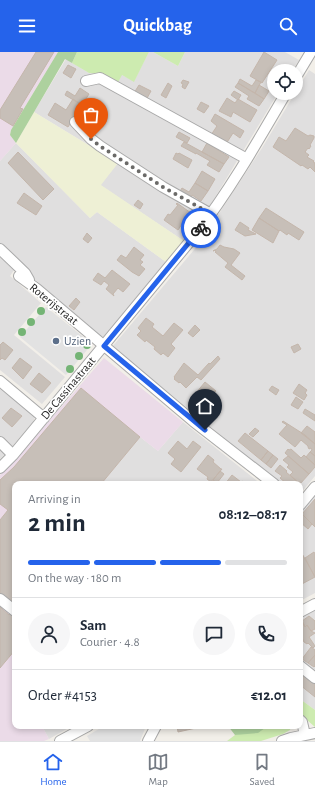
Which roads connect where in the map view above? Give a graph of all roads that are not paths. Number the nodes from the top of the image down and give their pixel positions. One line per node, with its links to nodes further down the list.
1 (311, 56): 2 (street)
2 (303, 67)
3 (86, 81): 6 (street)
4 (282, 100): 6 (street, De Cassinastraat)
5 (74, 122): 7 (street)
6 (247, 159): 7 (street, De Cassinastraat)
7 (211, 214): 11 (street, De Cassinastraat)
8 (0, 249): 10 (street)
9 (19, 276): 10 (street, Roterijstraat)
10 (30, 284): 11 (street, Roterijstraat)
11 (104, 346): 13 (street, De Cassinastraat); 17 (street, Roterijstraat)
12 (0, 381): 13 (street)
13 (44, 418): 15 (street, De Cassinastraat)
14 (0, 442): 15 (street)
15 (13, 455): 16 (street, De Cassinastraat)
16 (0, 468)
17 (270, 481)
18 (315, 487): 19 (street)
19 (303, 501)
20 (0, 599): 22 (street)
21 (315, 604): 23 (street)
22 (12, 609)
23 (303, 610)
24 (303, 668): 25 (street)
25 (315, 678)
26 (303, 724): 29 (street)
27 (82, 729): 30 (street)
28 (154, 729): 31 (street)
29 (310, 734): 32 (street)
30 (60, 741)
31 (148, 741)
32 (282, 741)

